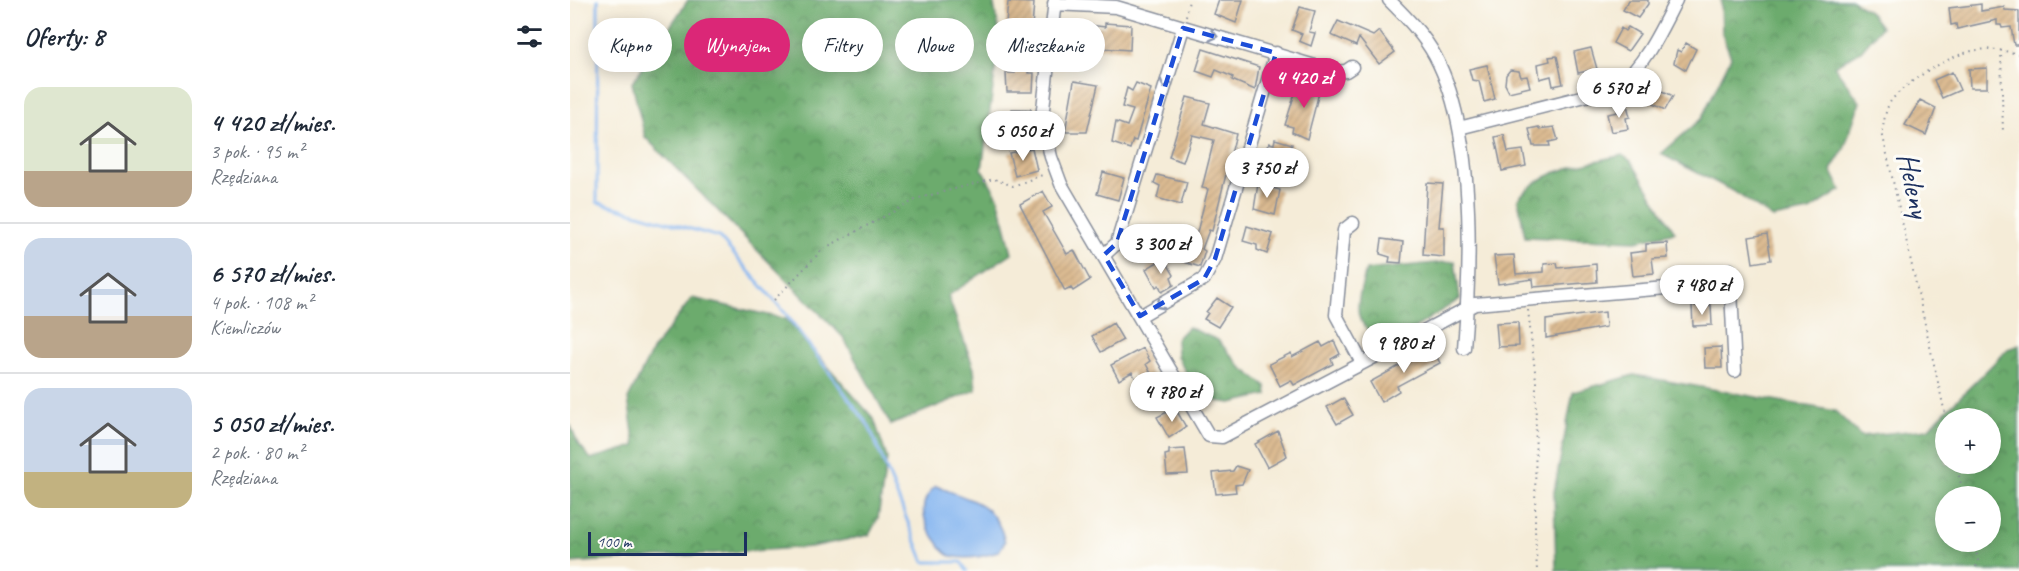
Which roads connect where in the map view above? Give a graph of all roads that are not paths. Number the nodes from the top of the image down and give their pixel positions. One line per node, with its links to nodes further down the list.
1 (1389, 0): 7 (street)
2 (1676, 0): 7 (street)
3 (1054, 2): 4 (street); 9 (street)
4 (1184, 28): 5 (street, one-way to 5); 9 (street, one-way to 9)
5 (1276, 53): 6 (street); 13 (street, one-way to 13)
6 (1352, 67)
7 (1459, 128): 12 (street)
8 (1353, 223): 15 (street)
9 (1104, 255): 13 (street)
10 (1730, 270): 11 (street)
11 (1731, 287): 12 (street); 16 (street)
12 (1468, 310): 14 (street); 15 (street)
13 (1140, 316): 15 (street)
14 (1464, 348)
15 (1362, 363)
16 (1735, 371)

